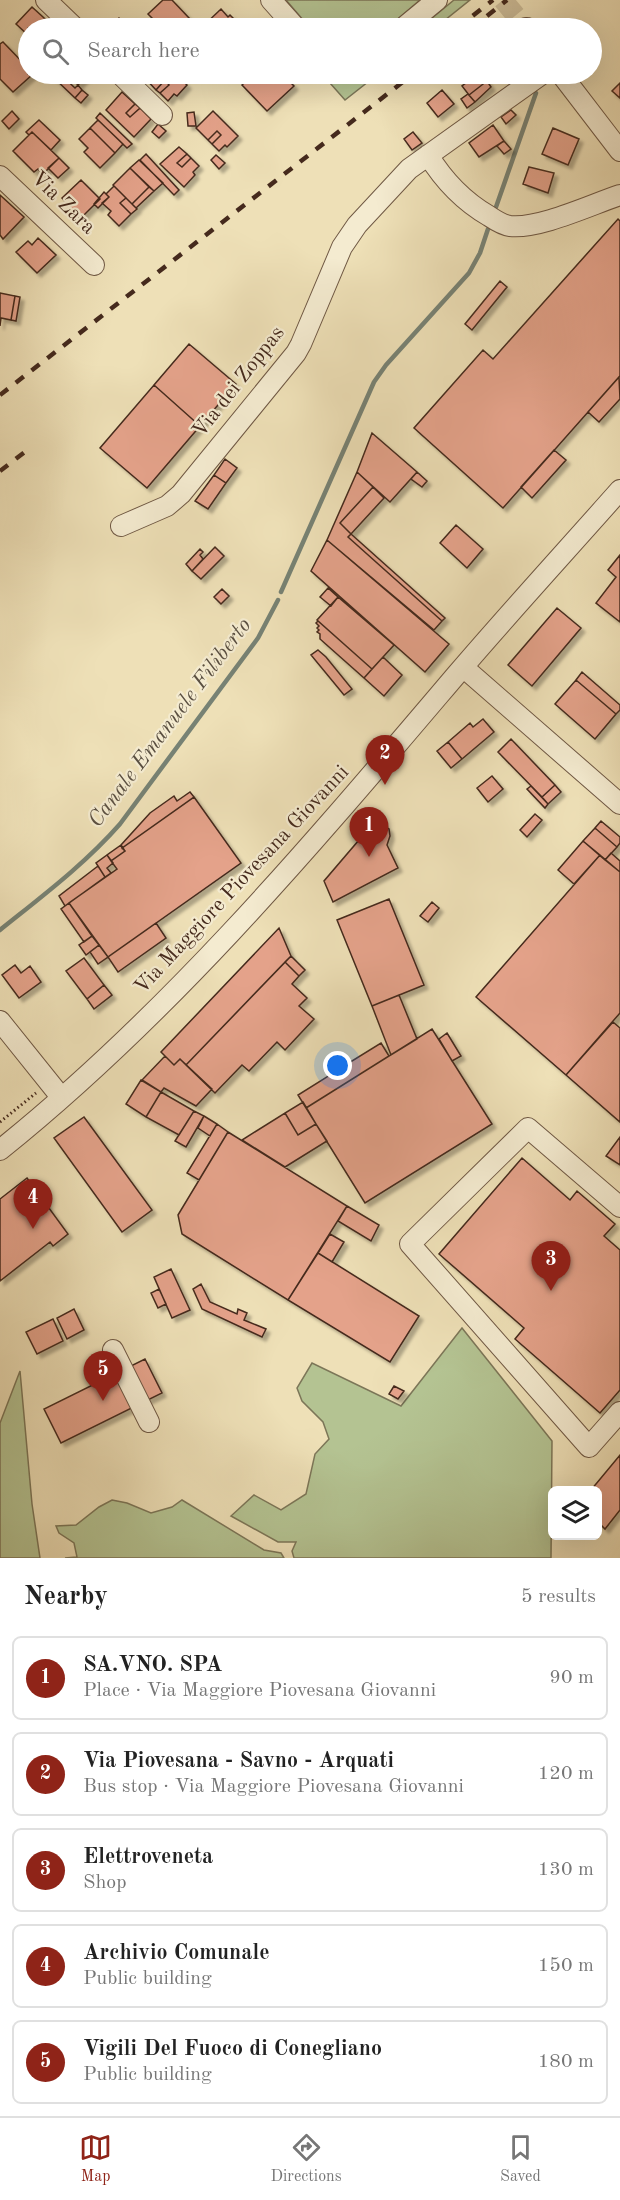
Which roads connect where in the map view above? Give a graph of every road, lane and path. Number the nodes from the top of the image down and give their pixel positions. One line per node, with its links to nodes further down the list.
1 (46, 0): 4 (street)
2 (271, 0): 5 (street)
3 (437, 0): 6 (street)
4 (65, 18)
5 (287, 18)
6 (415, 18)
7 (130, 84): 10 (street)
8 (528, 84): 12 (street, Via dei Zoppas)
9 (569, 84): 11 (street)
10 (162, 115)
11 (620, 151)
12 (428, 155): 14 (street); 17 (street, Via dei Zoppas)
13 (0, 176): 15 (street, Via Zara)
14 (620, 195)
15 (94, 265)
16 (620, 490): 18 (street, Via Maggiore Piovesana Giovanni)
17 (121, 526)
18 (463, 667): 19 (street); 22 (street, Via Maggiore Piovesana Giovanni)
19 (620, 804)
20 (0, 1021): 22 (street)
21 (36, 1085): 23 (path)
22 (61, 1097): 24 (street, Via Maggiore Piovesana Giovanni)
23 (0, 1122)
24 (0, 1150)
25 (620, 1207): 27 (street)
26 (113, 1350): 28 (street)
27 (620, 1412)
28 (149, 1422)

